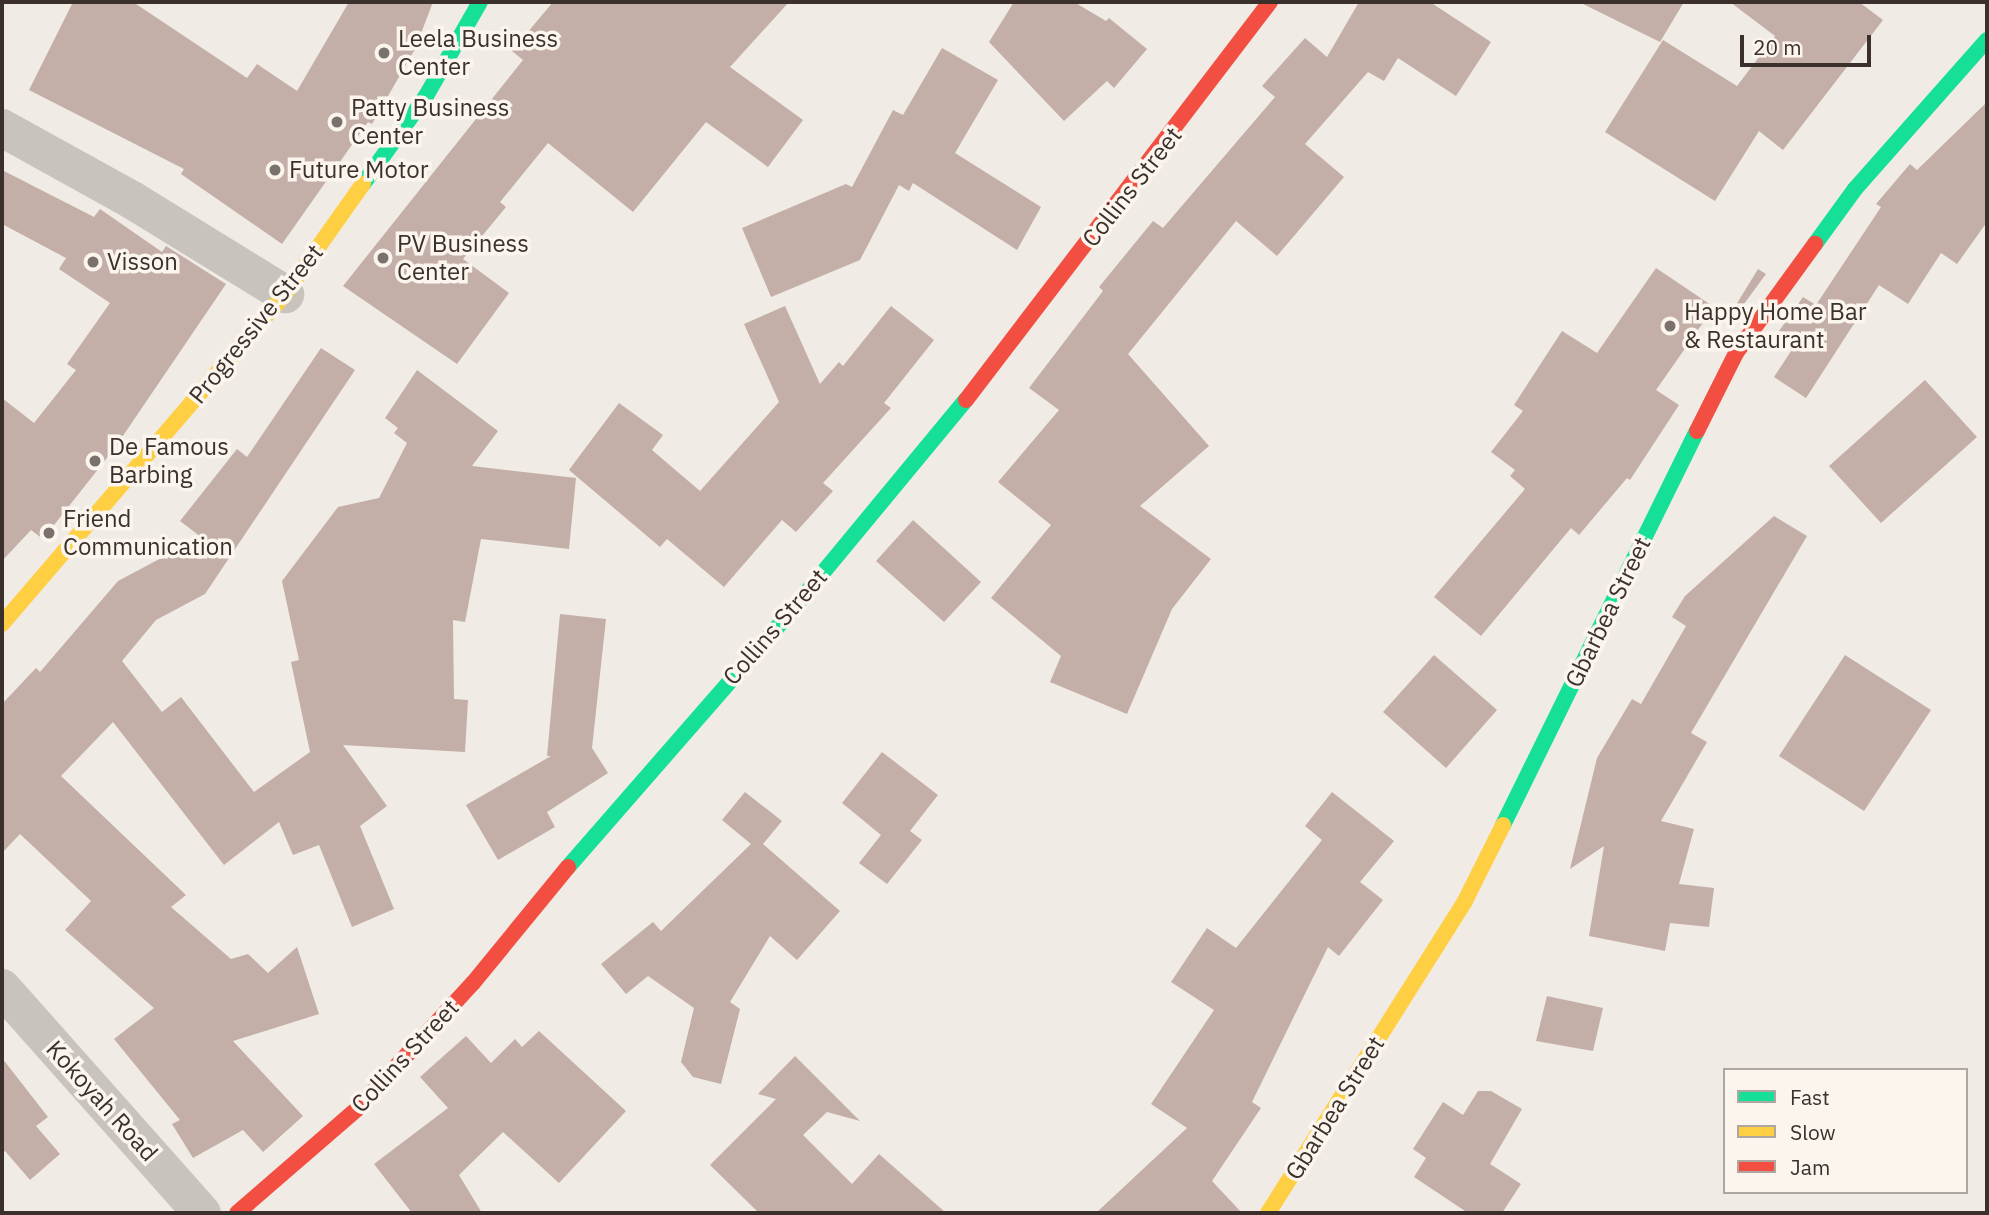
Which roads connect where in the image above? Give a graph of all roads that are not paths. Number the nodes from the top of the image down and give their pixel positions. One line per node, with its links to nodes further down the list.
1 (480, 2): 5 (street, Progressive Street)
2 (1270, 2): 9 (street, Collins Street)
3 (1987, 40): 10 (street, Gbarbea Street)
4 (2, 128): 5 (street)
5 (285, 294): 6 (street, Progressive Street)
6 (2, 624)
7 (2, 988): 8 (street, Kokoyah Road)
8 (202, 1213)
9 (237, 1213)
10 (1268, 1213)

